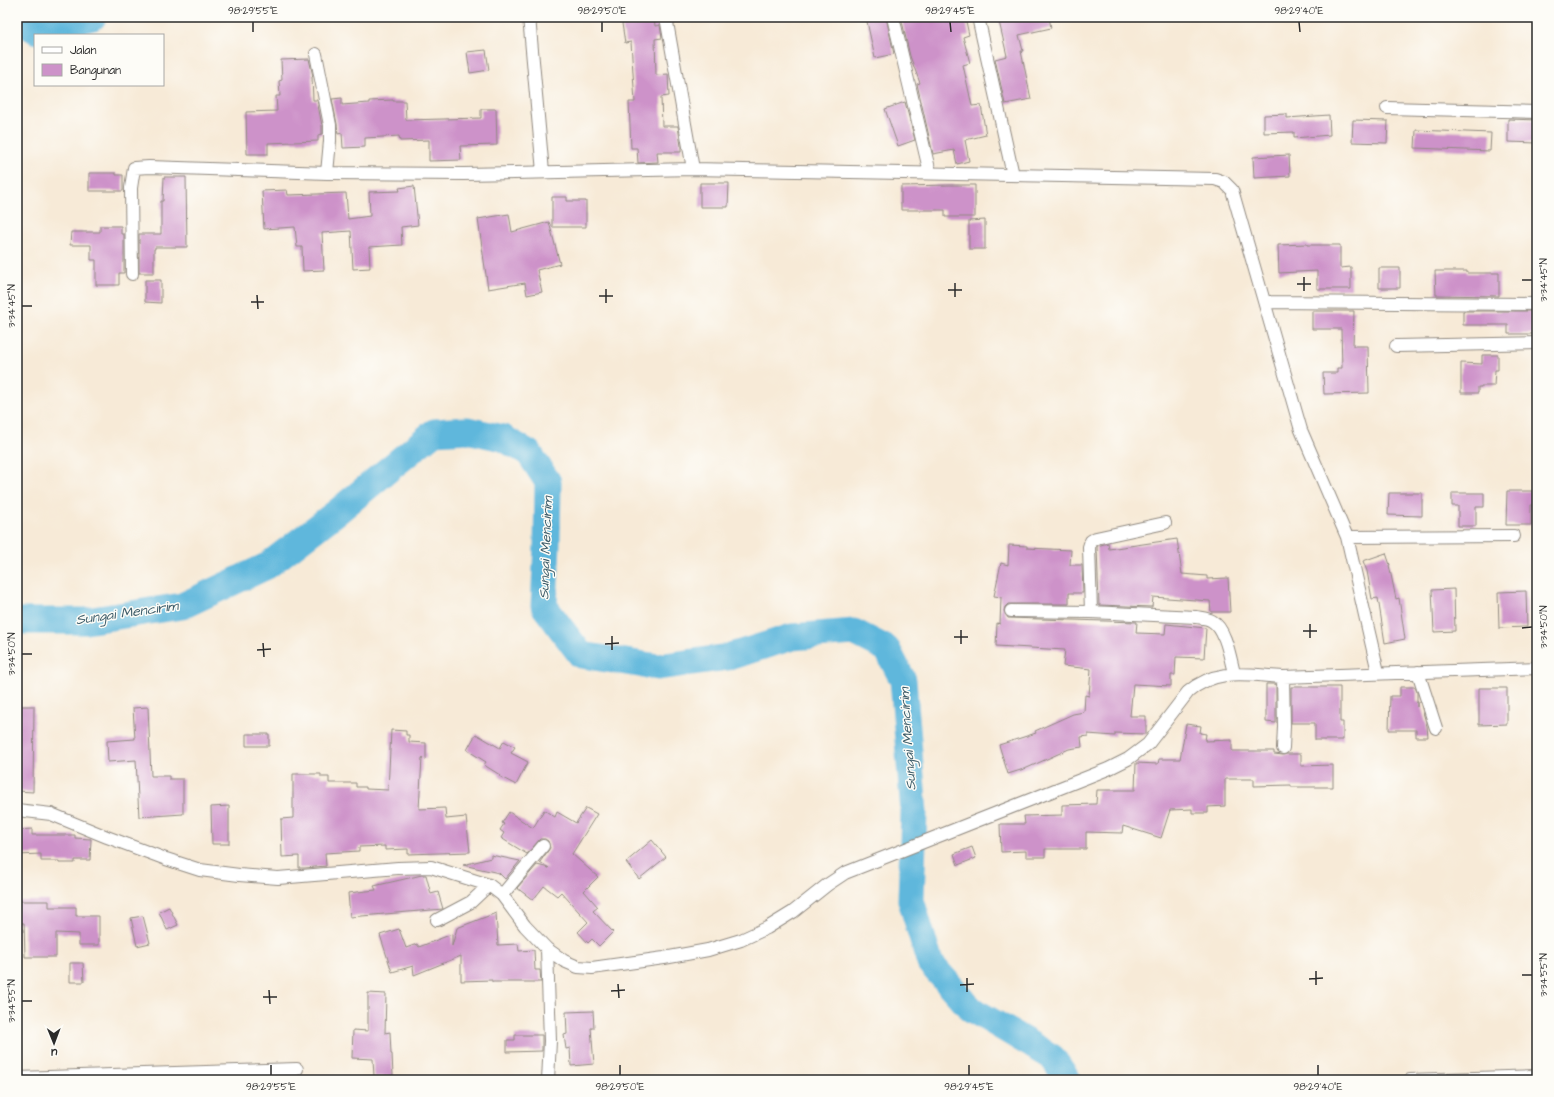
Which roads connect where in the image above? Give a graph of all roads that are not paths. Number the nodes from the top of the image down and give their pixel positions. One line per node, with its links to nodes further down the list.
1 (529, 17): 9 (street)
2 (666, 17): 8 (street)
3 (893, 17): 11 (street)
4 (978, 17): 12 (street)
5 (316, 54): 10 (street)
6 (1387, 108): 7 (street)
7 (1537, 112)
8 (693, 169): 9 (street); 11 (street)
9 (543, 172): 10 (street)
10 (327, 173): 13 (street)
11 (930, 173): 12 (street)
12 (1013, 175): 14 (street)
13 (132, 274)
14 (1265, 302): 15 (street); 20 (street)
15 (1537, 304)
16 (1537, 343): 17 (street)
17 (1396, 346)
18 (1165, 523): 22 (street)
19 (1514, 536): 20 (street)
20 (1347, 537): 24 (street)
21 (1011, 611): 22 (street)
22 (1091, 612): 26 (street)
23 (1537, 668): 25 (street)
24 (1378, 672): 25 (street); 27 (street)
25 (1418, 672): 28 (street)
26 (1234, 673): 27 (street); 35 (street)
27 (1283, 677): 29 (street)
28 (1436, 728)
29 (1283, 748)
30 (17, 810): 32 (street)
31 (543, 846): 33 (street)
32 (489, 885): 33 (street); 34 (street)
33 (502, 895): 35 (street)
34 (437, 920)
35 (547, 949): 39 (street)
36 (297, 1069): 38 (street)
37 (1537, 1076): 40 (street)
38 (17, 1078)
39 (548, 1080)
40 (1410, 1080)

